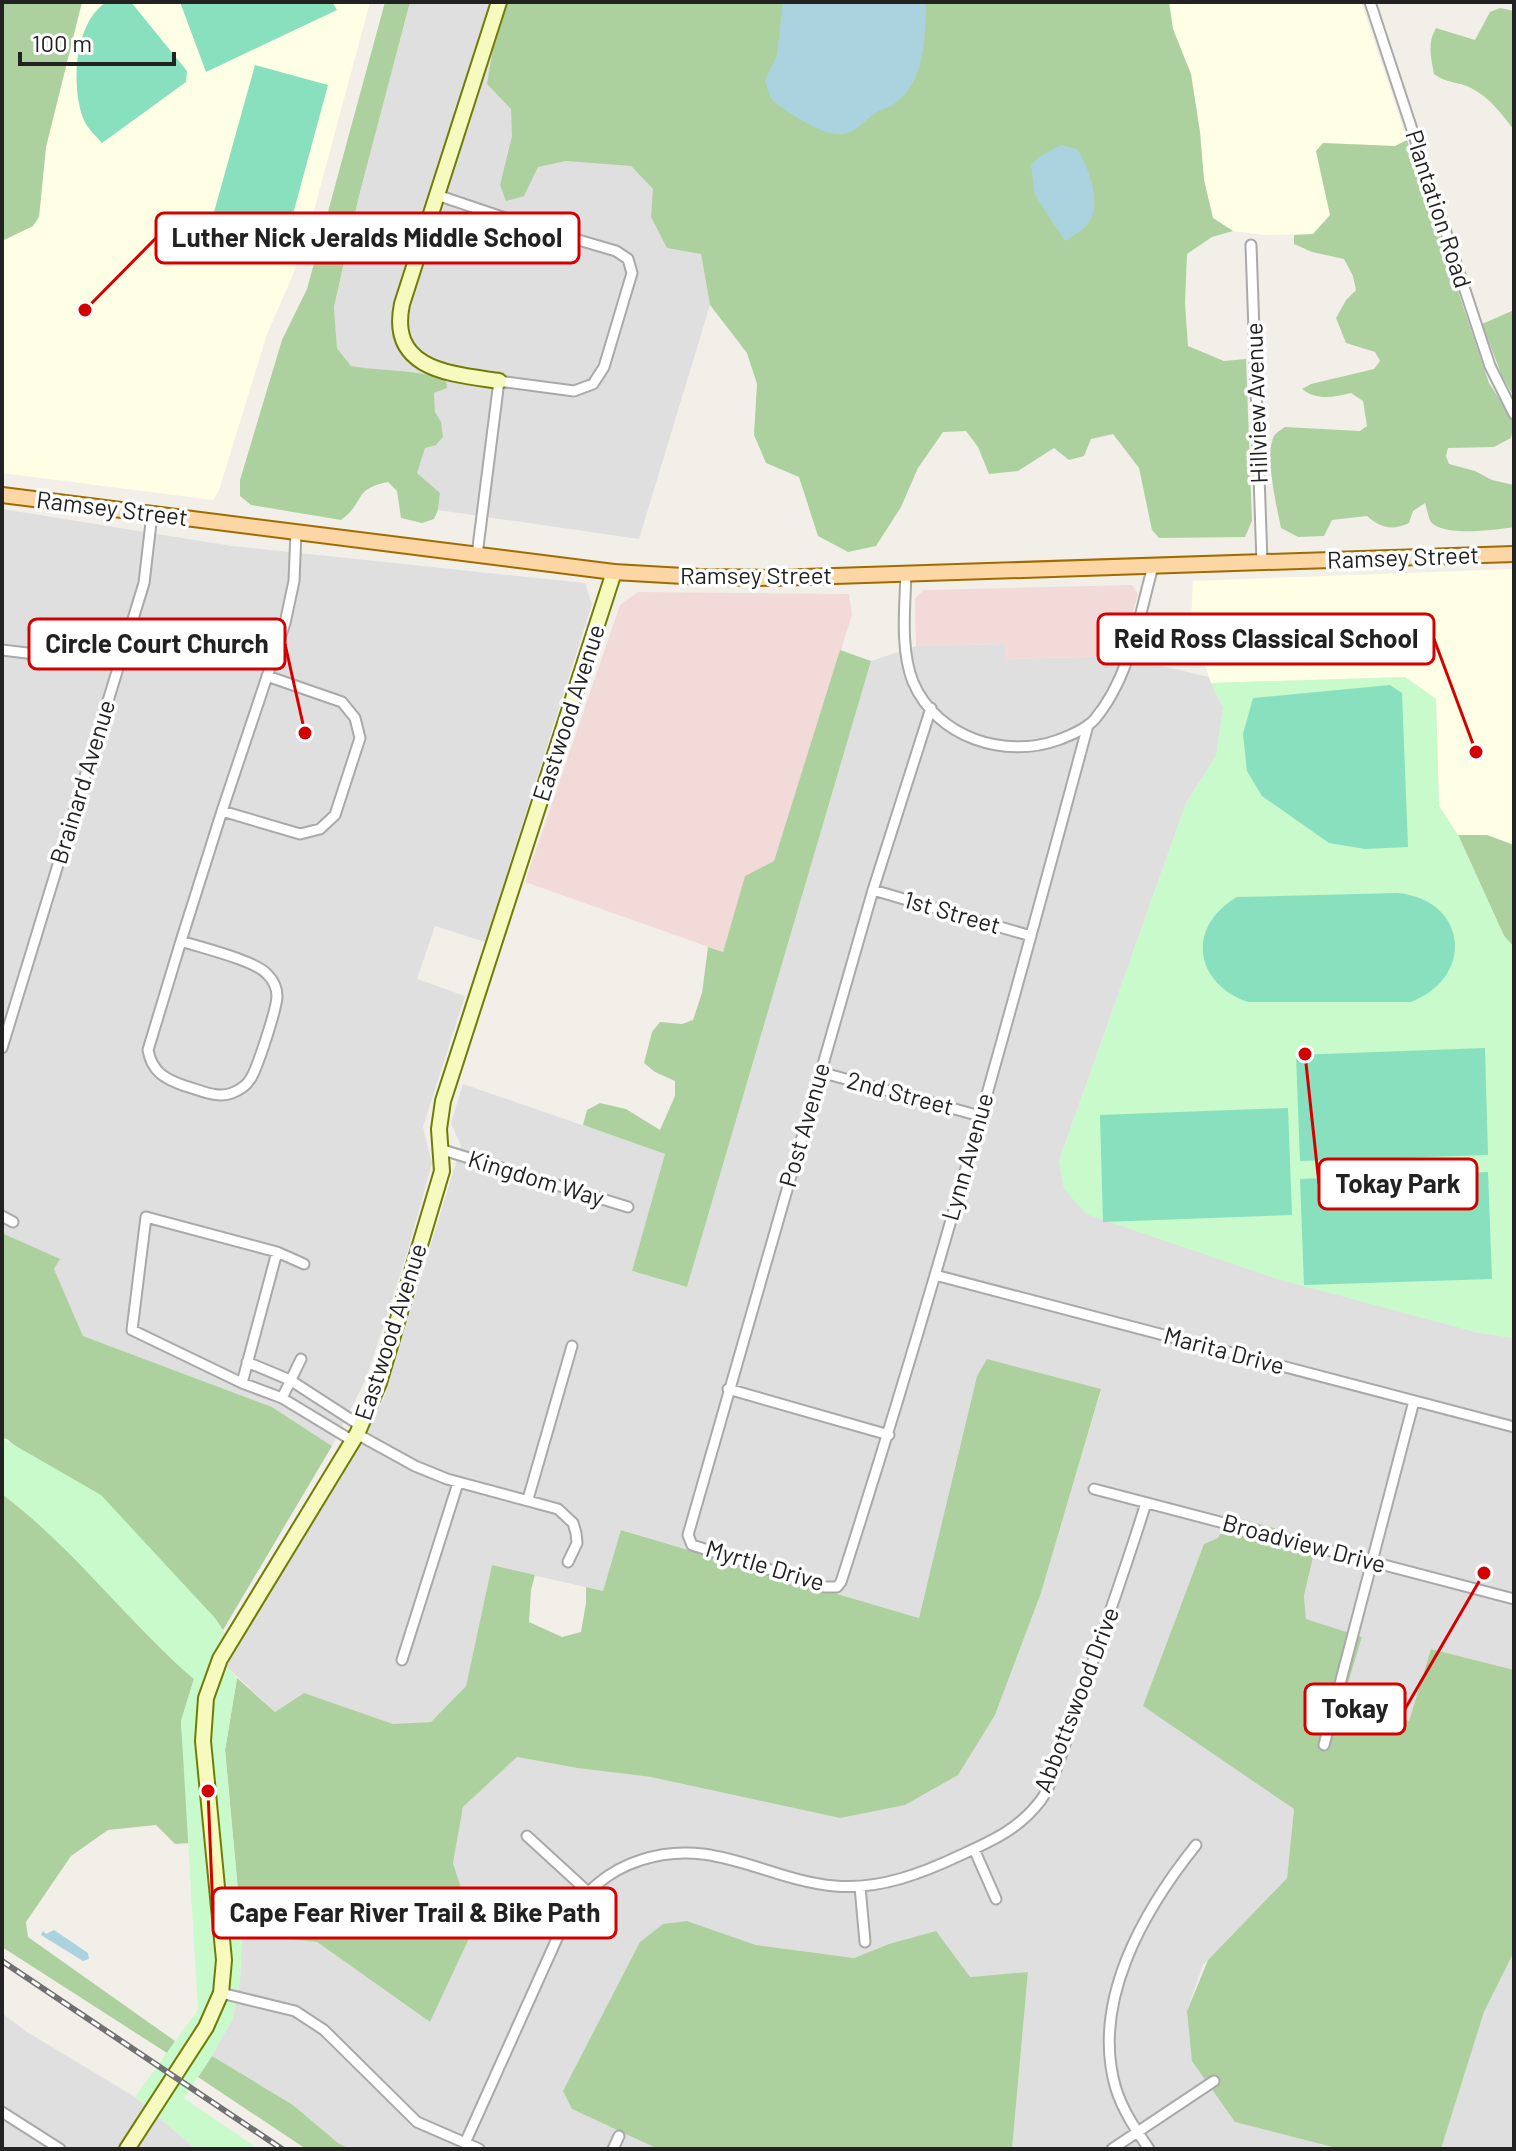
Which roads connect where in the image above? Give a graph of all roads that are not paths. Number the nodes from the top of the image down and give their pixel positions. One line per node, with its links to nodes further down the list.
1 (499, 2): 3 (street)
2 (1370, 2): 6 (street, Plantation Road)
3 (437, 195): 5 (street); 5 (street)
4 (1251, 245): 12 (street, Hillview Avenue)
5 (499, 381): 11 (street)
6 (1514, 414)
7 (2, 495): 8 (main road, Ramsey Street)
8 (152, 514): 9 (main road, Ramsey Street); 17 (street, Brainard Avenue)
9 (296, 532): 11 (main road, Ramsey Street); 18 (street)
10 (1514, 554): 12 (main road, Ramsey Street)
11 (477, 555): 14 (main road, Ramsey Street)
12 (1262, 562): 13 (main road, Ramsey Street)
13 (1153, 566): 15 (main road, Ramsey Street); 20 (street)
14 (614, 572): 15 (main road, Ramsey Street); 28 (street, Eastwood Avenue)
15 (906, 573): 19 (street)
16 (2, 650): 17 (street)
17 (119, 664): 25 (street, Brainard Avenue)
18 (267, 676): 21 (street); 21 (street)
19 (931, 708): 20 (street); 22 (street, Post Avenue)
20 (1088, 725): 23 (street, Lynn Avenue)
21 (222, 811): 24 (street)
22 (873, 890): 23 (street, 1st Street); 26 (street, Post Avenue)
23 (1031, 936): 27 (street, Lynn Avenue)
24 (181, 941): 24 (street)
25 (2, 1048)
26 (820, 1072): 27 (street, 2nd Street); 40 (street, Post Avenue)
27 (980, 1116): 34 (street, Lynn Avenue)
28 (443, 1150): 29 (street, Kingdom Way); 44 (street, Eastwood Avenue)
29 (628, 1207)
30 (2, 1216): 31 (street)
31 (13, 1222)
32 (277, 1252): 33 (street); 37 (street); 39 (street)
33 (304, 1264)
34 (935, 1275): 42 (street, Marita Drive); 45 (street, Lynn Avenue)
35 (572, 1346): 48 (street)
36 (301, 1359): 38 (street)
37 (247, 1362): 38 (street); 39 (street)
38 (290, 1380): 41 (street); 44 (street)
39 (242, 1383): 41 (street)
40 (728, 1389): 45 (street); 50 (street, Post Avenue)
41 (282, 1398): 44 (street)
42 (1414, 1401): 43 (street, Marita Drive); 52 (street)
43 (1514, 1427)
44 (357, 1434): 46 (street); 64 (street, Eastwood Avenue)
45 (889, 1435): 53 (street, Lynn Avenue)
46 (458, 1483): 48 (street); 55 (street)
47 (1094, 1489): 49 (street, Broadview Drive)
48 (528, 1499): 51 (street)
49 (1146, 1503): 52 (street, Broadview Drive); 59 (street, Abbottswood Drive)
50 (690, 1543): 53 (street, Myrtle Drive)
51 (568, 1562)
52 (1374, 1562): 54 (street, Broadview Drive); 56 (street)
53 (840, 1585)
54 (1514, 1599)
55 (402, 1660)
56 (1324, 1745)
57 (527, 1836): 61 (street)
58 (1196, 1845): 67 (street)
59 (974, 1849): 60 (street, Abbottswood Drive); 62 (street)
60 (860, 1887): 61 (street, Abbottswood Drive); 63 (street)
61 (587, 1891): 69 (street, Abbottswood Drive)
62 (996, 1899)
63 (865, 1942)
64 (221, 1993): 69 (street); 71 (street, Eastwood Avenue)
65 (1214, 2081): 67 (street)
66 (2, 2112): 70 (street)
67 (1138, 2132): 74 (street); 75 (street)
68 (619, 2136): 73 (street)
69 (465, 2143): 72 (street)
70 (53, 2147)
71 (127, 2149)
72 (479, 2149)
73 (613, 2149)
74 (1112, 2149)
75 (1149, 2149)

